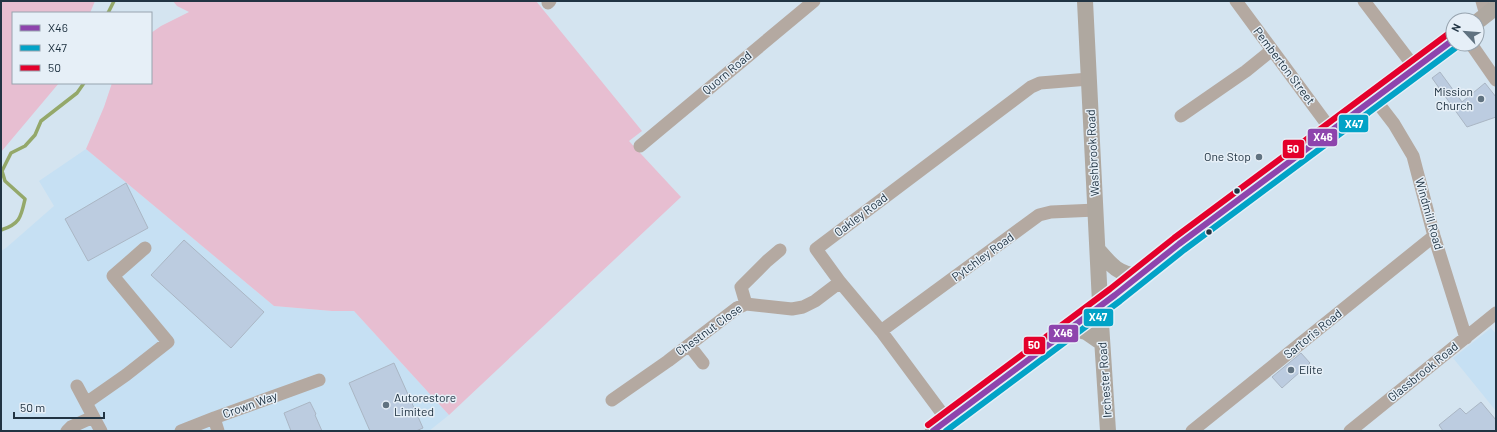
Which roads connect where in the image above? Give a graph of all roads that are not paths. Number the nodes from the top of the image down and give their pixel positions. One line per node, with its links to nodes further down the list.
1 (814, 1): 14 (street, Quorn Road)
2 (1085, 1): 9 (main road, Washbrook Road)
3 (1236, 1): 6 (street, Pemberton Street)
4 (1364, 1): 8 (street)
5 (1445, 46): 8 (main road)
6 (1272, 50): 12 (street); 13 (street, Pemberton Street)
7 (1477, 52): 10 (street)
8 (1415, 68): 11 (main road)
9 (1089, 78): 15 (main road, Washbrook Road); 21 (street, Oakley Road)
10 (1496, 80)
11 (1374, 98): 13 (main road); 16 (street, Windmill Road)
12 (1182, 116)
13 (1332, 131): 20 (main road)
14 (640, 146)
15 (1096, 210): 19 (main road, Washbrook Road); 26 (street, Pytchley Road)
16 (1434, 236): 27 (street, Windmill Road); 44 (street, Sartoris Road)
17 (145, 248): 34 (street)
18 (780, 250): 22 (street)
19 (1098, 250): 20 (main road); 23 (main road, Washbrook Road)
20 (1138, 276): 23 (main road)
21 (840, 282): 22 (street, Chestnut Close); 26 (street, Oakley Road)
22 (746, 304): 29 (street, Chestnut Close)
23 (1100, 305): 25 (main road); 28 (main road, Irchester Road)
24 (1496, 313): 27 (street, Glassbrook Road)
25 (1070, 328): 28 (main road); 37 (main road)
26 (881, 331): 37 (street, Oakley Road)
27 (1466, 338): 45 (street, Glassbrook Road)
28 (1102, 343): 43 (main road, Irchester Road)
29 (689, 345): 30 (street); 33 (street, Chestnut Close)
30 (704, 363)
31 (319, 380): 36 (street, Crown Way)
32 (77, 386): 34 (street)
33 (612, 400)
34 (86, 403): 35 (street)
35 (93, 417): 38 (street); 39 (street)
36 (214, 418): 40 (street, Crown Way); 41 (street)
37 (947, 420): 42 (main road)
38 (67, 431)
39 (101, 431)
40 (181, 431)
41 (218, 431)
42 (934, 431)
43 (1108, 431)
44 (1192, 431)
45 (1350, 431)

